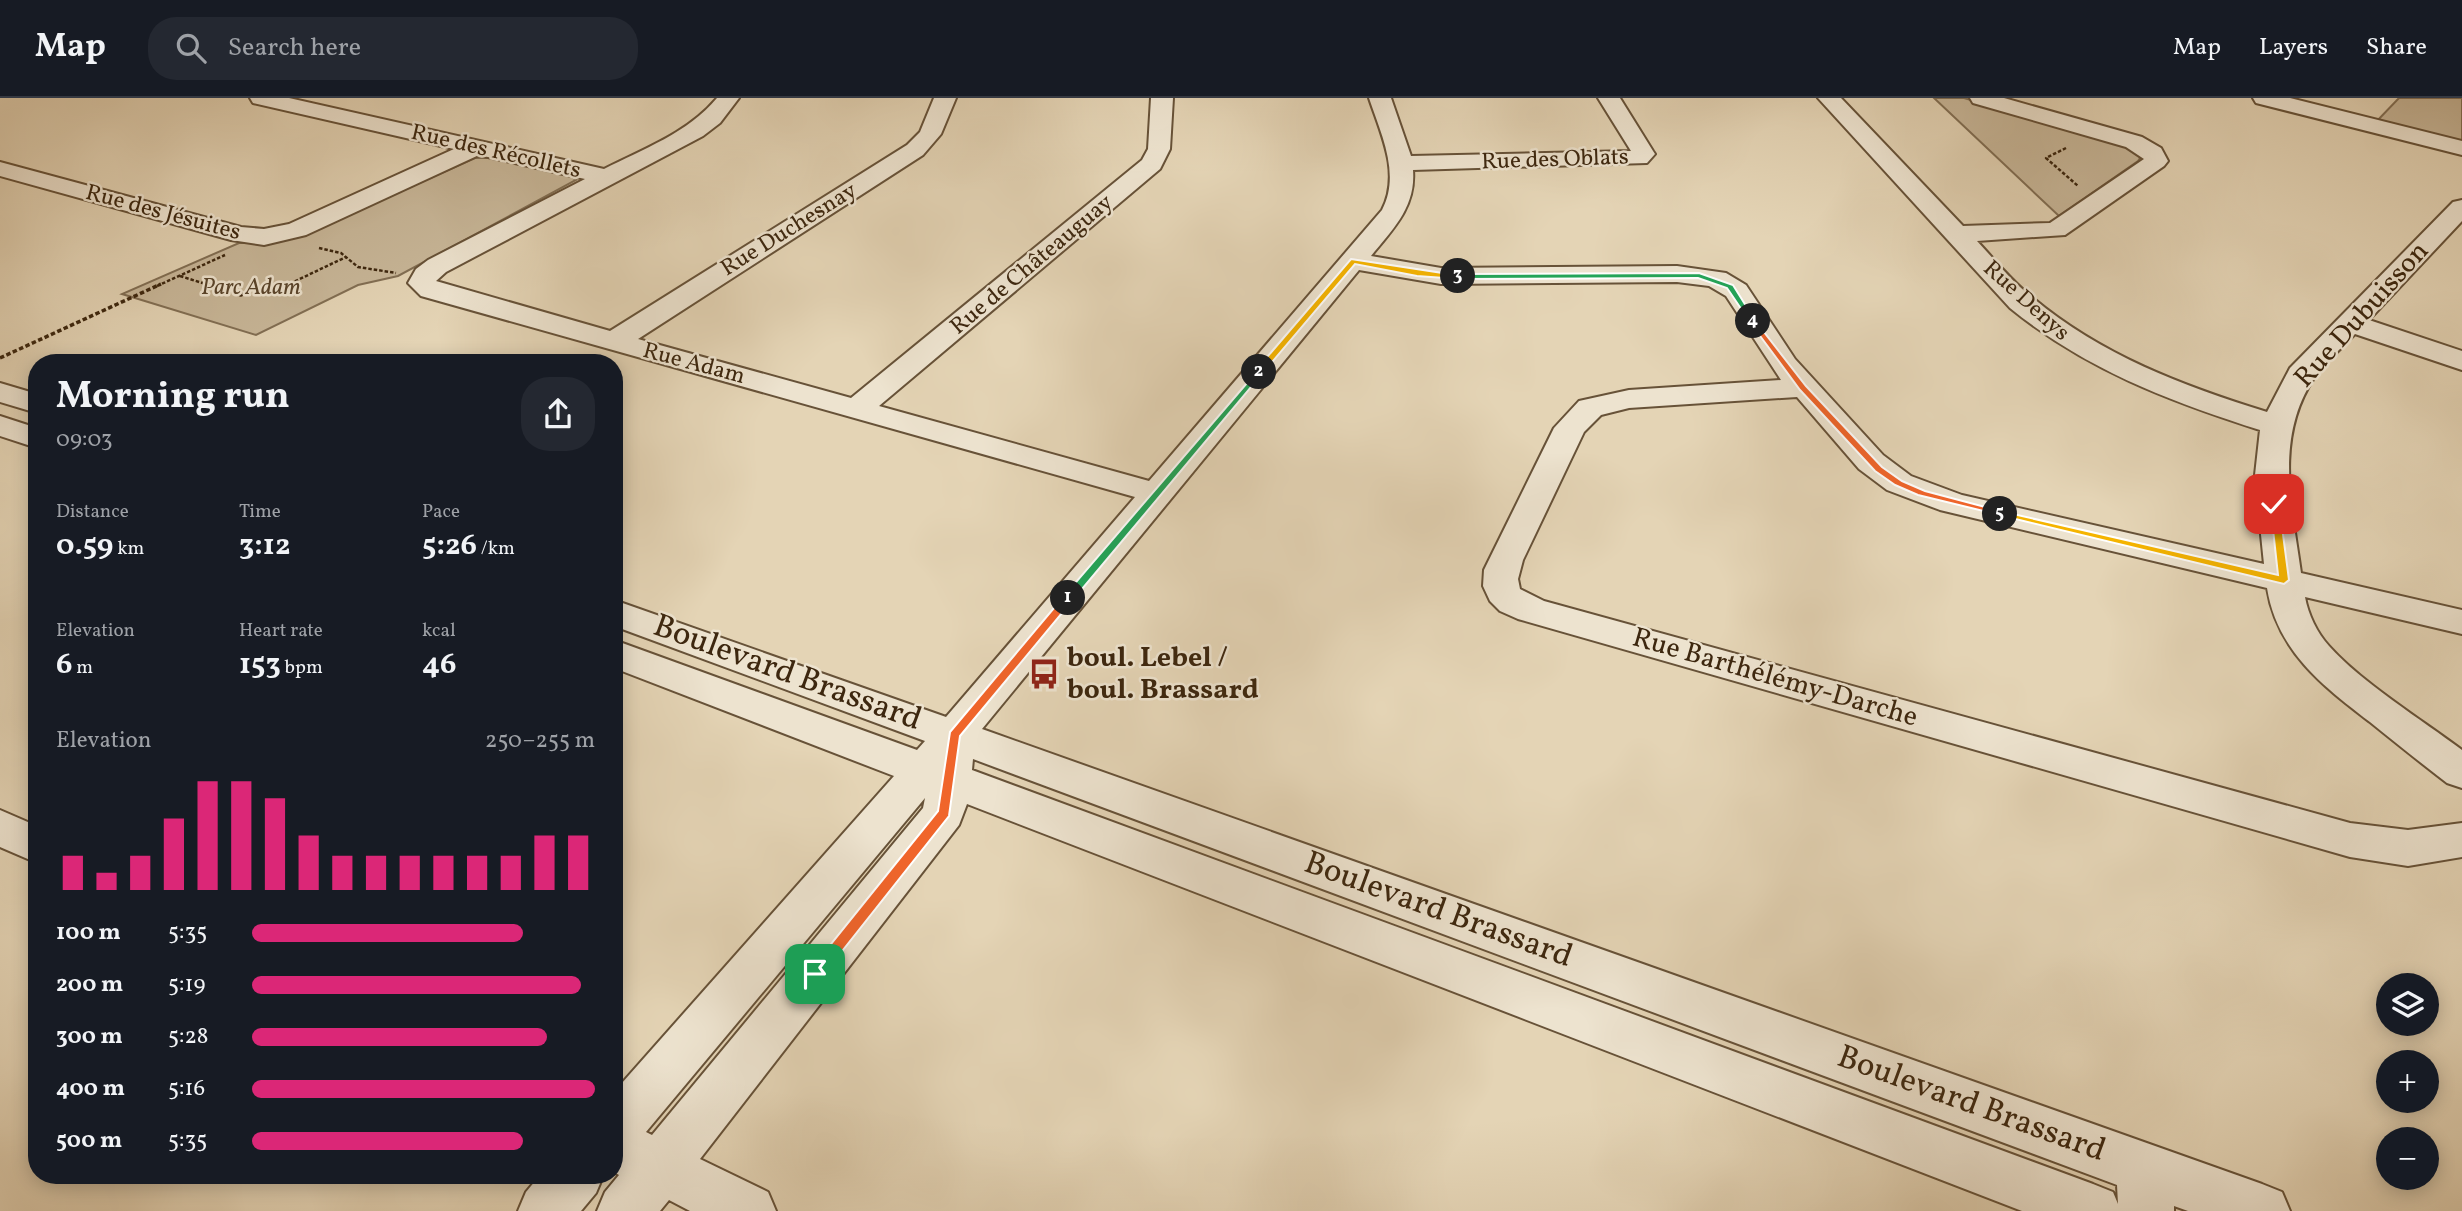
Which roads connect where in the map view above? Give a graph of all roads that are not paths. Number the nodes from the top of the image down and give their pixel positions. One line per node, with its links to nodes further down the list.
1 (261, 98): 12 (street, Rue des Récollets)
2 (728, 98): 16 (street, Rue Adam)
3 (944, 98): 21 (street, Rue Duchesnay)
4 (1161, 98): 25 (street, Rue de Châteauguay)
5 (1381, 98): 14 (street)
6 (1609, 98): 14 (street, Rue des Oblats)
7 (1829, 98): 18 (street, Rue Denys)
8 (1981, 98): 18 (street)
9 (2264, 98): 11 (street)
10 (2374, 106): 11 (street)
11 (2357, 122): 13 (street)
12 (477, 148): 15 (street, Rue des Jésuites); 16 (street, Rue des Récollets)
13 (2462, 149)
14 (1400, 163): 19 (street)
15 (0, 169)
16 (608, 177): 21 (street, Rue Adam)
17 (2462, 207): 20 (street, Rue Dubuisson)
18 (1956, 234): 28 (street, Rue Denys)
19 (1353, 261): 23 (street); 30 (street)
20 (2349, 323): 22 (street); 28 (street, Rue Dubuisson)
21 (612, 342): 25 (street, Rue Adam)
22 (2462, 362)
23 (1803, 388): 31 (street); 38 (street, Rue Barthélémy-Darche)
24 (22, 400): 26 (street)
25 (858, 408): 30 (street, Rue Adam)
26 (0, 416)
27 (0, 425): 29 (street)
28 (2276, 425): 31 (street, Rue Dubuisson)
29 (28, 436)
30 (1156, 493): 35 (street)
31 (2284, 580): 33 (street); 36 (street, Rue Dubuisson)
32 (623, 616): 35 (street, Boulevard Brassard)
33 (2462, 622)
34 (623, 656): 35 (street, Boulevard Brassard)
35 (943, 760): 40 (street); 41 (street); 43 (street, Boulevard Brassard); 47 (street, Boulevard Brassard)
36 (2462, 772)
37 (0, 827): 39 (street)
38 (2462, 840)
39 (28, 841)
40 (623, 1120)
41 (637, 1155): 45 (street); 46 (street)
42 (569, 1184): 44 (street)
43 (2145, 1189): 48 (street, Boulevard Brassard)
44 (546, 1211)
45 (625, 1211)
46 (748, 1211)
47 (2093, 1211)
48 (2262, 1211)

